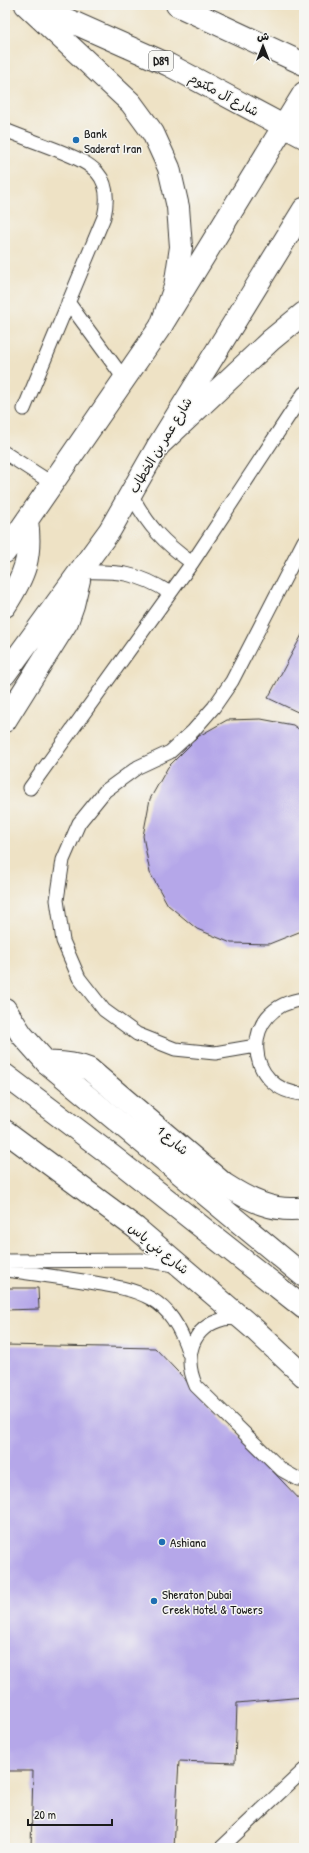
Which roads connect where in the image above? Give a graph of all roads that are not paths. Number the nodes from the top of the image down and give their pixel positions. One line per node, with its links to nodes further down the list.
1 (26, 5): 12 (main road)
2 (34, 5): 6 (main road, شارع آل مكتوم / D89)
3 (177, 5): 4 (main road)
4 (304, 64)
5 (304, 93): 6 (main road)
6 (285, 126): 8 (main road, شارع آل مكتوم / D89); 12 (main road)
7 (5, 130): 10 (lane)
8 (304, 137)
9 (304, 209): 16 (main road, شارع عمر بن الخطاب)
10 (68, 302): 13 (lane); 15 (lane)
11 (304, 312): 16 (main road)
12 (161, 326): 13 (main road)
13 (125, 380): 18 (main road)
14 (304, 393): 23 (lane)
15 (24, 409)
16 (158, 446): 19 (main road, شارع عمر بن الخطاب)
17 (5, 453): 18 (lane)
18 (53, 484): 20 (main road)
19 (131, 494): 23 (lane); 24 (main road, شارع عمر بن الخطاب)
20 (27, 520): 22 (main road); 26 (main road)
21 (304, 541): 32 (lane)
22 (5, 552)
23 (192, 563): 25 (lane)
24 (80, 572): 25 (lane); 27 (main road, شارع عمر بن الخطاب); 28 (main road)
25 (170, 593): 29 (lane)
26 (5, 606)
27 (5, 674)
28 (5, 721)
29 (30, 788)
30 (304, 999): 32 (lane)
31 (5, 1009): 33 (main road)
32 (256, 1046): 35 (lane)
33 (47, 1063): 37 (main road, شارع 1); 41 (main road)
34 (5, 1074): 42 (main road)
35 (304, 1094)
36 (5, 1131): 39 (main road, شارع بني ياس)
37 (304, 1208)
38 (5, 1261): 39 (lane)
39 (182, 1266): 43 (main road, شارع بني ياس)
40 (5, 1270): 44 (lane)
41 (304, 1276)
42 (304, 1308)
43 (243, 1319): 44 (lane); 45 (main road, شارع بني ياس)
44 (189, 1354): 46 (lane)
45 (304, 1376)
46 (304, 1479)
47 (304, 1770): 48 (lane)
48 (221, 1848)

